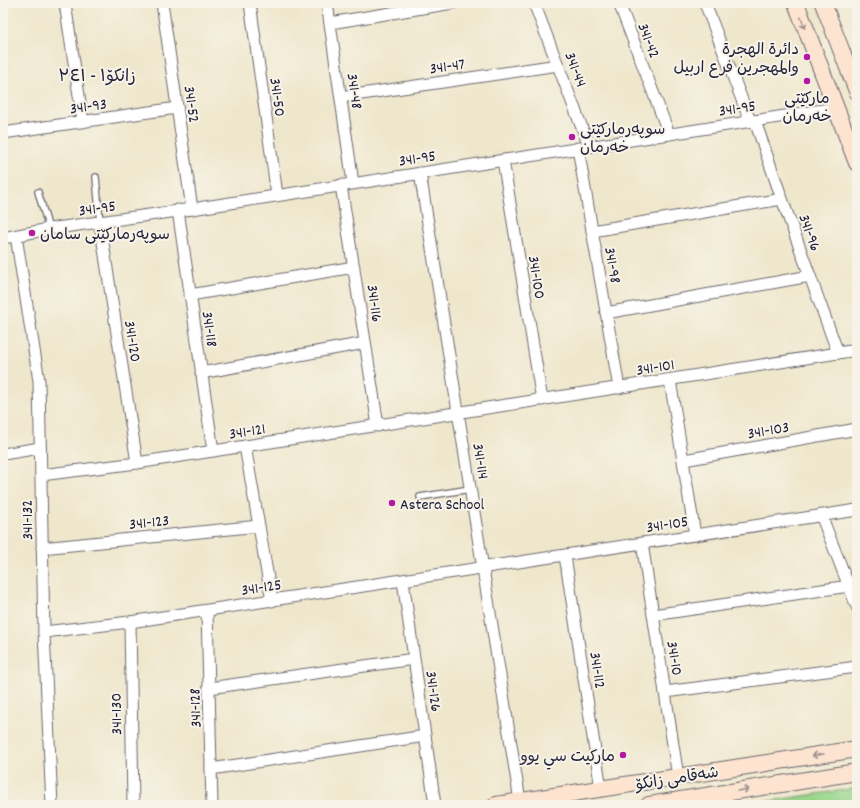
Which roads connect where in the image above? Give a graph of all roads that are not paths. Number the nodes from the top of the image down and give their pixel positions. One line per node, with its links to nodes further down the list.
1 (65, 3): 20 (street)
2 (162, 3): 17 (street, 341-52)
3 (250, 3): 32 (street, 341-50)
4 (327, 3): 11 (street, 341-48)
5 (453, 3): 11 (street)
6 (534, 3): 14 (street, 341-44)
7 (619, 3): 22 (street, 341-42)
8 (705, 3): 19 (street, 341-96)
9 (796, 3): 13 (main road, one-way to 13)
10 (823, 3): 12 (main road)
11 (330, 23): 16 (street, 341-48)
12 (835, 35): 13 (main road); 15 (main road)
13 (811, 43): 18 (main road)
14 (558, 65): 16 (street, 341-47); 23 (street, 341-44)
15 (857, 92)
16 (340, 97): 29 (street, 341-48)
17 (177, 108): 20 (street, 341-93); 34 (street, 341-52)
18 (836, 108): 19 (street, 341-95); 26 (main road)
19 (753, 121): 22 (street, 341-95); 33 (street, 341-96)
20 (83, 122): 21 (street, 341-93)
21 (3, 133)
22 (669, 134): 23 (street, 341-95)
23 (589, 146): 24 (street, 341-95)
24 (578, 148): 25 (street, 341-95); 38 (street, 341-98)
25 (503, 160): 27 (street, 341-95); 51 (street, 341-100)
26 (857, 163)
27 (420, 173): 29 (street, 341-95); 52 (street, 341-114)
28 (96, 177): 36 (lane)
29 (353, 183): 30 (street, 341-95)
30 (341, 185): 32 (street, 341-95); 41 (street, 341-116)
31 (38, 192): 37 (lane)
32 (277, 195): 34 (street, 341-95)
33 (782, 200): 38 (street); 42 (street, 341-96)
34 (192, 209): 35 (street, 341-95)
35 (178, 210): 36 (street, 341-95); 43 (street, 341-118)
36 (100, 223): 37 (street, 341-95); 60 (street, 341-120)
37 (49, 229): 39 (street, 341-95)
38 (592, 231): 44 (street, 341-98)
39 (16, 236): 40 (street, 341-95); 56 (street, 341-132)
40 (3, 238)
41 (354, 266): 43 (street); 45 (street, 341-116)
42 (810, 276): 44 (street); 47 (street, 341-96)
43 (190, 295): 48 (street, 341-118)
44 (606, 313): 50 (street, 341-98)
45 (365, 343): 48 (street); 53 (street, 341-116)
46 (857, 350): 47 (street, 341-101)
47 (838, 353): 49 (street, 341-101)
48 (201, 373): 57 (street, 341-118)
49 (670, 380): 50 (street, 341-101); 59 (street)
50 (619, 388): 51 (street, 341-101)
51 (542, 400): 52 (street, 341-101)
52 (458, 413): 53 (street, 341-121); 62 (street, 341-114)
53 (378, 426): 55 (street, 341-121)
54 (857, 429): 59 (street, 341-103)
55 (246, 446): 57 (street, 341-121); 66 (street)
56 (40, 448): 58 (street); 61 (street, 341-132)
57 (213, 451): 60 (street, 341-121)
58 (3, 454)
59 (684, 460): 67 (street)
60 (137, 463): 61 (street, 341-121)
61 (41, 475): 69 (street, 341-132)
62 (470, 489): 63 (lane); 71 (street, 341-114)
63 (420, 498)
64 (857, 510): 65 (street, 341-105)
65 (821, 515): 67 (street, 341-105); 73 (street)
66 (259, 526): 69 (street, 341-123); 74 (street)
67 (695, 535): 68 (street, 341-105)
68 (642, 544): 70 (street, 341-105); 77 (street, 341-10)
69 (42, 548): 79 (street, 341-132)
70 (565, 556): 71 (street, 341-105); 89 (street, 341-112)
71 (483, 568): 72 (street, 341-125); 90 (street, 341-114)
72 (402, 581): 74 (street, 341-125); 80 (street, 341-126)
73 (849, 586): 75 (street); 77 (street)
74 (272, 601): 76 (street, 341-125)
75 (857, 607)
76 (207, 611): 78 (street, 341-125); 82 (street, 341-128)
77 (653, 615): 83 (street, 341-10)
78 (130, 622): 79 (street, 341-125); 92 (street, 341-130)
79 (44, 632): 91 (street, 341-132)
80 (414, 659): 82 (street); 84 (street, 341-126)
81 (857, 667): 83 (street)
82 (209, 688): 86 (street, 341-128)
83 (665, 692): 88 (street, 341-10)
84 (425, 736): 86 (street); 94 (street, 341-126)
85 (857, 749): 88 (main road, شەقامی زانکۆ, one-way to 88)
86 (211, 769): 93 (street, 341-128)
87 (857, 772): 96 (main road, شەقامی زانکۆ, one-way to 87)
88 (678, 777): 89 (main road, شەقامی زانکۆ)
89 (601, 789): 90 (main road, شەقامی زانکۆ)
90 (520, 802): 95 (main road, شەقامی زانکۆ)
91 (52, 805)
92 (133, 805)
93 (212, 805)
94 (435, 805)
95 (496, 805)
96 (654, 805)

